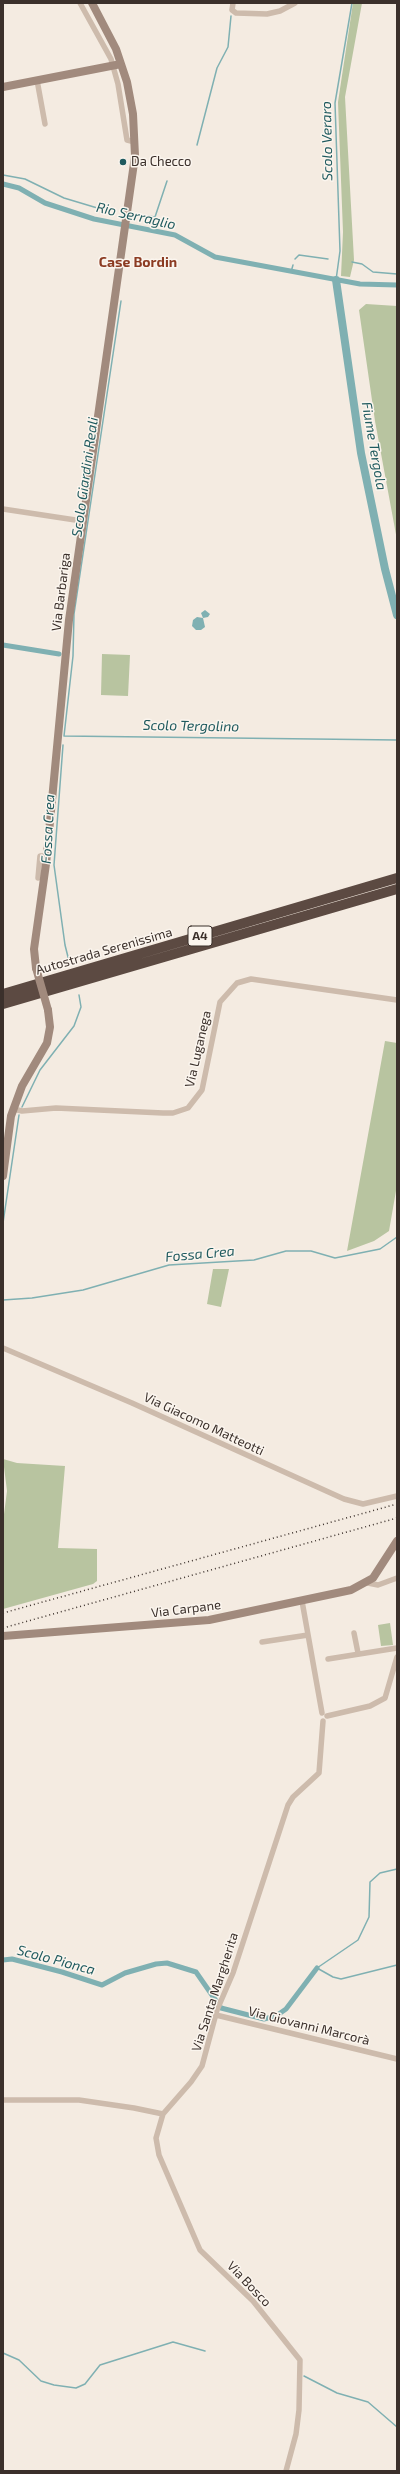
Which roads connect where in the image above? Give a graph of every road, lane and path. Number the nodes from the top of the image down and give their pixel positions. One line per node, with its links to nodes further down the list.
1 (80, 3): 6 (street)
2 (92, 3): 5 (main road, Via Barbariga)
3 (232, 3): 4 (street)
4 (295, 3)
5 (122, 64): 6 (main road); 10 (main road, Via Barbariga)
6 (113, 67): 7 (main road); 10 (street)
7 (37, 80): 8 (main road); 9 (street)
8 (3, 87)
9 (45, 124)
10 (135, 142): 12 (main road, Via Barbariga)
11 (3, 509): 12 (street)
12 (82, 521): 13 (main road, Via Barbariga)
13 (46, 856): 14 (street, Via Barbariga); 20 (main road, Via Barbariga, bridge)
14 (38, 878)
15 (397, 878): 17 (highway, Autostrada Serenissima / A4)
16 (397, 889): 19 (highway, Autostrada Serenissima / A4)
17 (3, 994)
18 (397, 1000): 20 (street, Via Luganega)
19 (3, 1004)
20 (13, 1109): 21 (main road, Via Barbariga)
21 (3, 1176)
22 (3, 1348): 23 (street, Via Giacomo Matteotti)
23 (397, 1496)
24 (397, 1541): 26 (main road, Via Carpane)
25 (397, 1578): 26 (street, Via Carpane)
26 (368, 1583): 27 (main road, Via Carpane)
27 (302, 1601): 29 (street, Via Santa Margherita); 30 (main road, Via Carpane)
28 (354, 1633): 33 (street)
29 (308, 1635): 31 (street); 36 (street, Via Santa Margherita)
30 (3, 1636)
31 (262, 1642)
32 (397, 1648): 33 (street)
33 (358, 1653): 35 (street)
34 (397, 1657): 36 (street)
35 (328, 1659)
36 (324, 1717): 37 (street, Via Santa Margherita)
37 (216, 2013): 38 (street, Via Giovanni Marcorà); 40 (street, Via Santa Margherita)
38 (397, 2059)
39 (3, 2100): 40 (street)
40 (163, 2114): 41 (street, Via Bosco)
41 (286, 2471)

